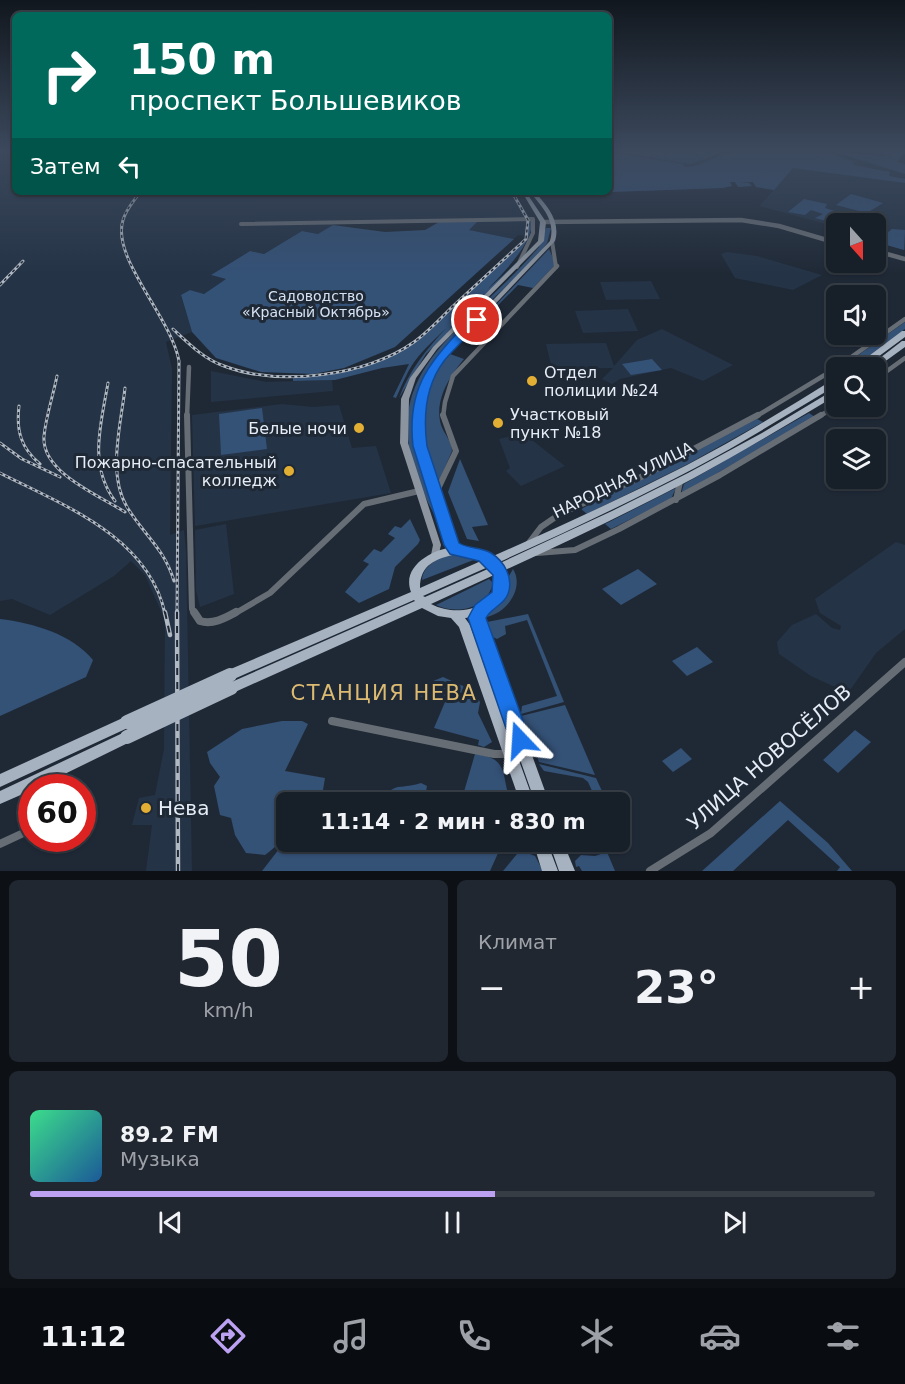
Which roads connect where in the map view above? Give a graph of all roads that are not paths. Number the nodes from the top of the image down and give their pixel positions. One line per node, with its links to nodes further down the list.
1 (526, 195): 4 (main road)
2 (534, 195): 5 (main road)
3 (534, 219): 6 (street); 9 (street)
4 (543, 222): 5 (street); 11 (main road)
5 (554, 222): 7 (street); 8 (main road)
6 (241, 224)
7 (826, 238)
8 (552, 241): 27 (street); 27 (main road)
9 (521, 253): 11 (street); 13 (street)
10 (886, 255): 12 (street)
11 (529, 256): 13 (main road)
12 (905, 261)
13 (517, 267): 26 (main road)
14 (905, 319): 29 (street)
15 (905, 333): 17 (main road)
16 (905, 343): 18 (main road)
17 (872, 357)
18 (886, 357)
19 (905, 358): 21 (street)
20 (189, 367): 26 (street)
21 (886, 372)
22 (826, 387): 29 (main road, НАРОДНАЯ УЛИЦА)
23 (826, 397): 25 (main road, НАРОДНАЯ УЛИЦА)
24 (826, 412): 28 (street)
25 (680, 482): 28 (street); 29 (main road, НАРОДНАЯ УЛИЦА)
26 (419, 491): 31 (main road)
27 (435, 495): 30 (main road)
28 (676, 500): 29 (street)
29 (531, 548): 32 (main road, НАРОДНАЯ УЛИЦА)
30 (456, 550): 31 (main road); 32 (main road)
31 (435, 555): 33 (main road)
32 (494, 564): 33 (main road, НАРОДНАЯ УЛИЦА); 34 (main road)
33 (418, 597): 35 (main road); 37 (main road, НАРОДНАЯ УЛИЦА)
34 (481, 610): 35 (main road); 42 (main road)
35 (455, 615): 39 (main road)
36 (905, 662): 50 (street, УЛИЦА НОВОСЁЛОВ)
37 (231, 681): 40 (main road, bridge); 43 (main road, bridge)
38 (332, 721): 39 (street)
39 (510, 754): 41 (main road)
40 (0, 781)
41 (523, 792)
42 (539, 792)
43 (0, 798)
44 (18, 836): 45 (street)
45 (0, 844)
46 (543, 852): 48 (main road)
47 (560, 852): 49 (main road)
48 (550, 871)
49 (567, 871)
50 (650, 871)

